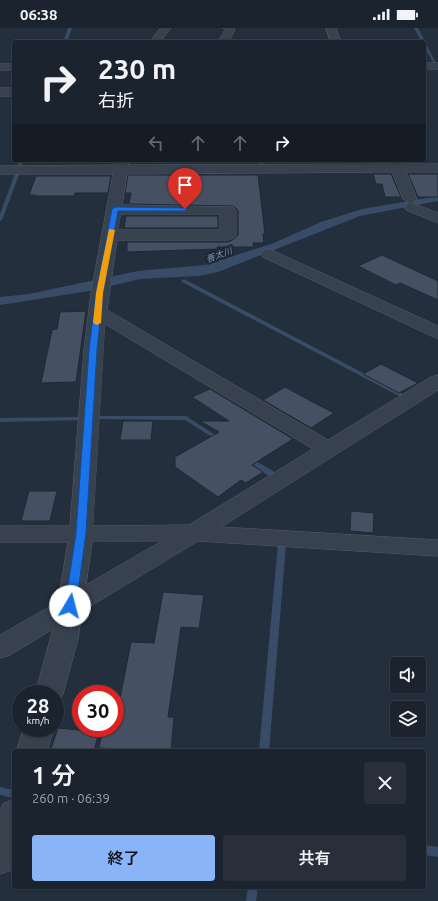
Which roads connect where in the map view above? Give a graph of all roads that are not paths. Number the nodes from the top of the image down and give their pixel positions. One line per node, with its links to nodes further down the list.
1 (166, 28): 4 (street)
2 (228, 28): 5 (street)
3 (331, 28): 6 (street)
4 (157, 40)
5 (224, 40)
6 (335, 40)
7 (426, 66): 8 (street)
8 (438, 66)
9 (0, 67): 10 (street)
10 (12, 67)
11 (0, 92): 12 (street)
12 (12, 92)
13 (122, 164): 14 (street); 16 (street); 17 (street)
14 (396, 164): 15 (street); 18 (street)
15 (438, 168)
16 (0, 170)
17 (115, 209): 19 (street); 19 (street)
18 (438, 218)
19 (111, 235): 21 (street)
20 (269, 254): 22 (street)
21 (99, 303): 24 (street); 25 (street)
22 (438, 333)
23 (438, 381): 24 (street)
24 (327, 449): 26 (street)
25 (81, 533): 26 (street); 27 (street); 29 (street)
26 (194, 533): 28 (street); 29 (street)
27 (0, 534)
28 (438, 548)
29 (70, 606): 30 (street); 31 (street)
30 (0, 648)
31 (52, 685)
32 (36, 737): 33 (street)
33 (33, 749)
34 (12, 820): 35 (street)
35 (0, 859)

